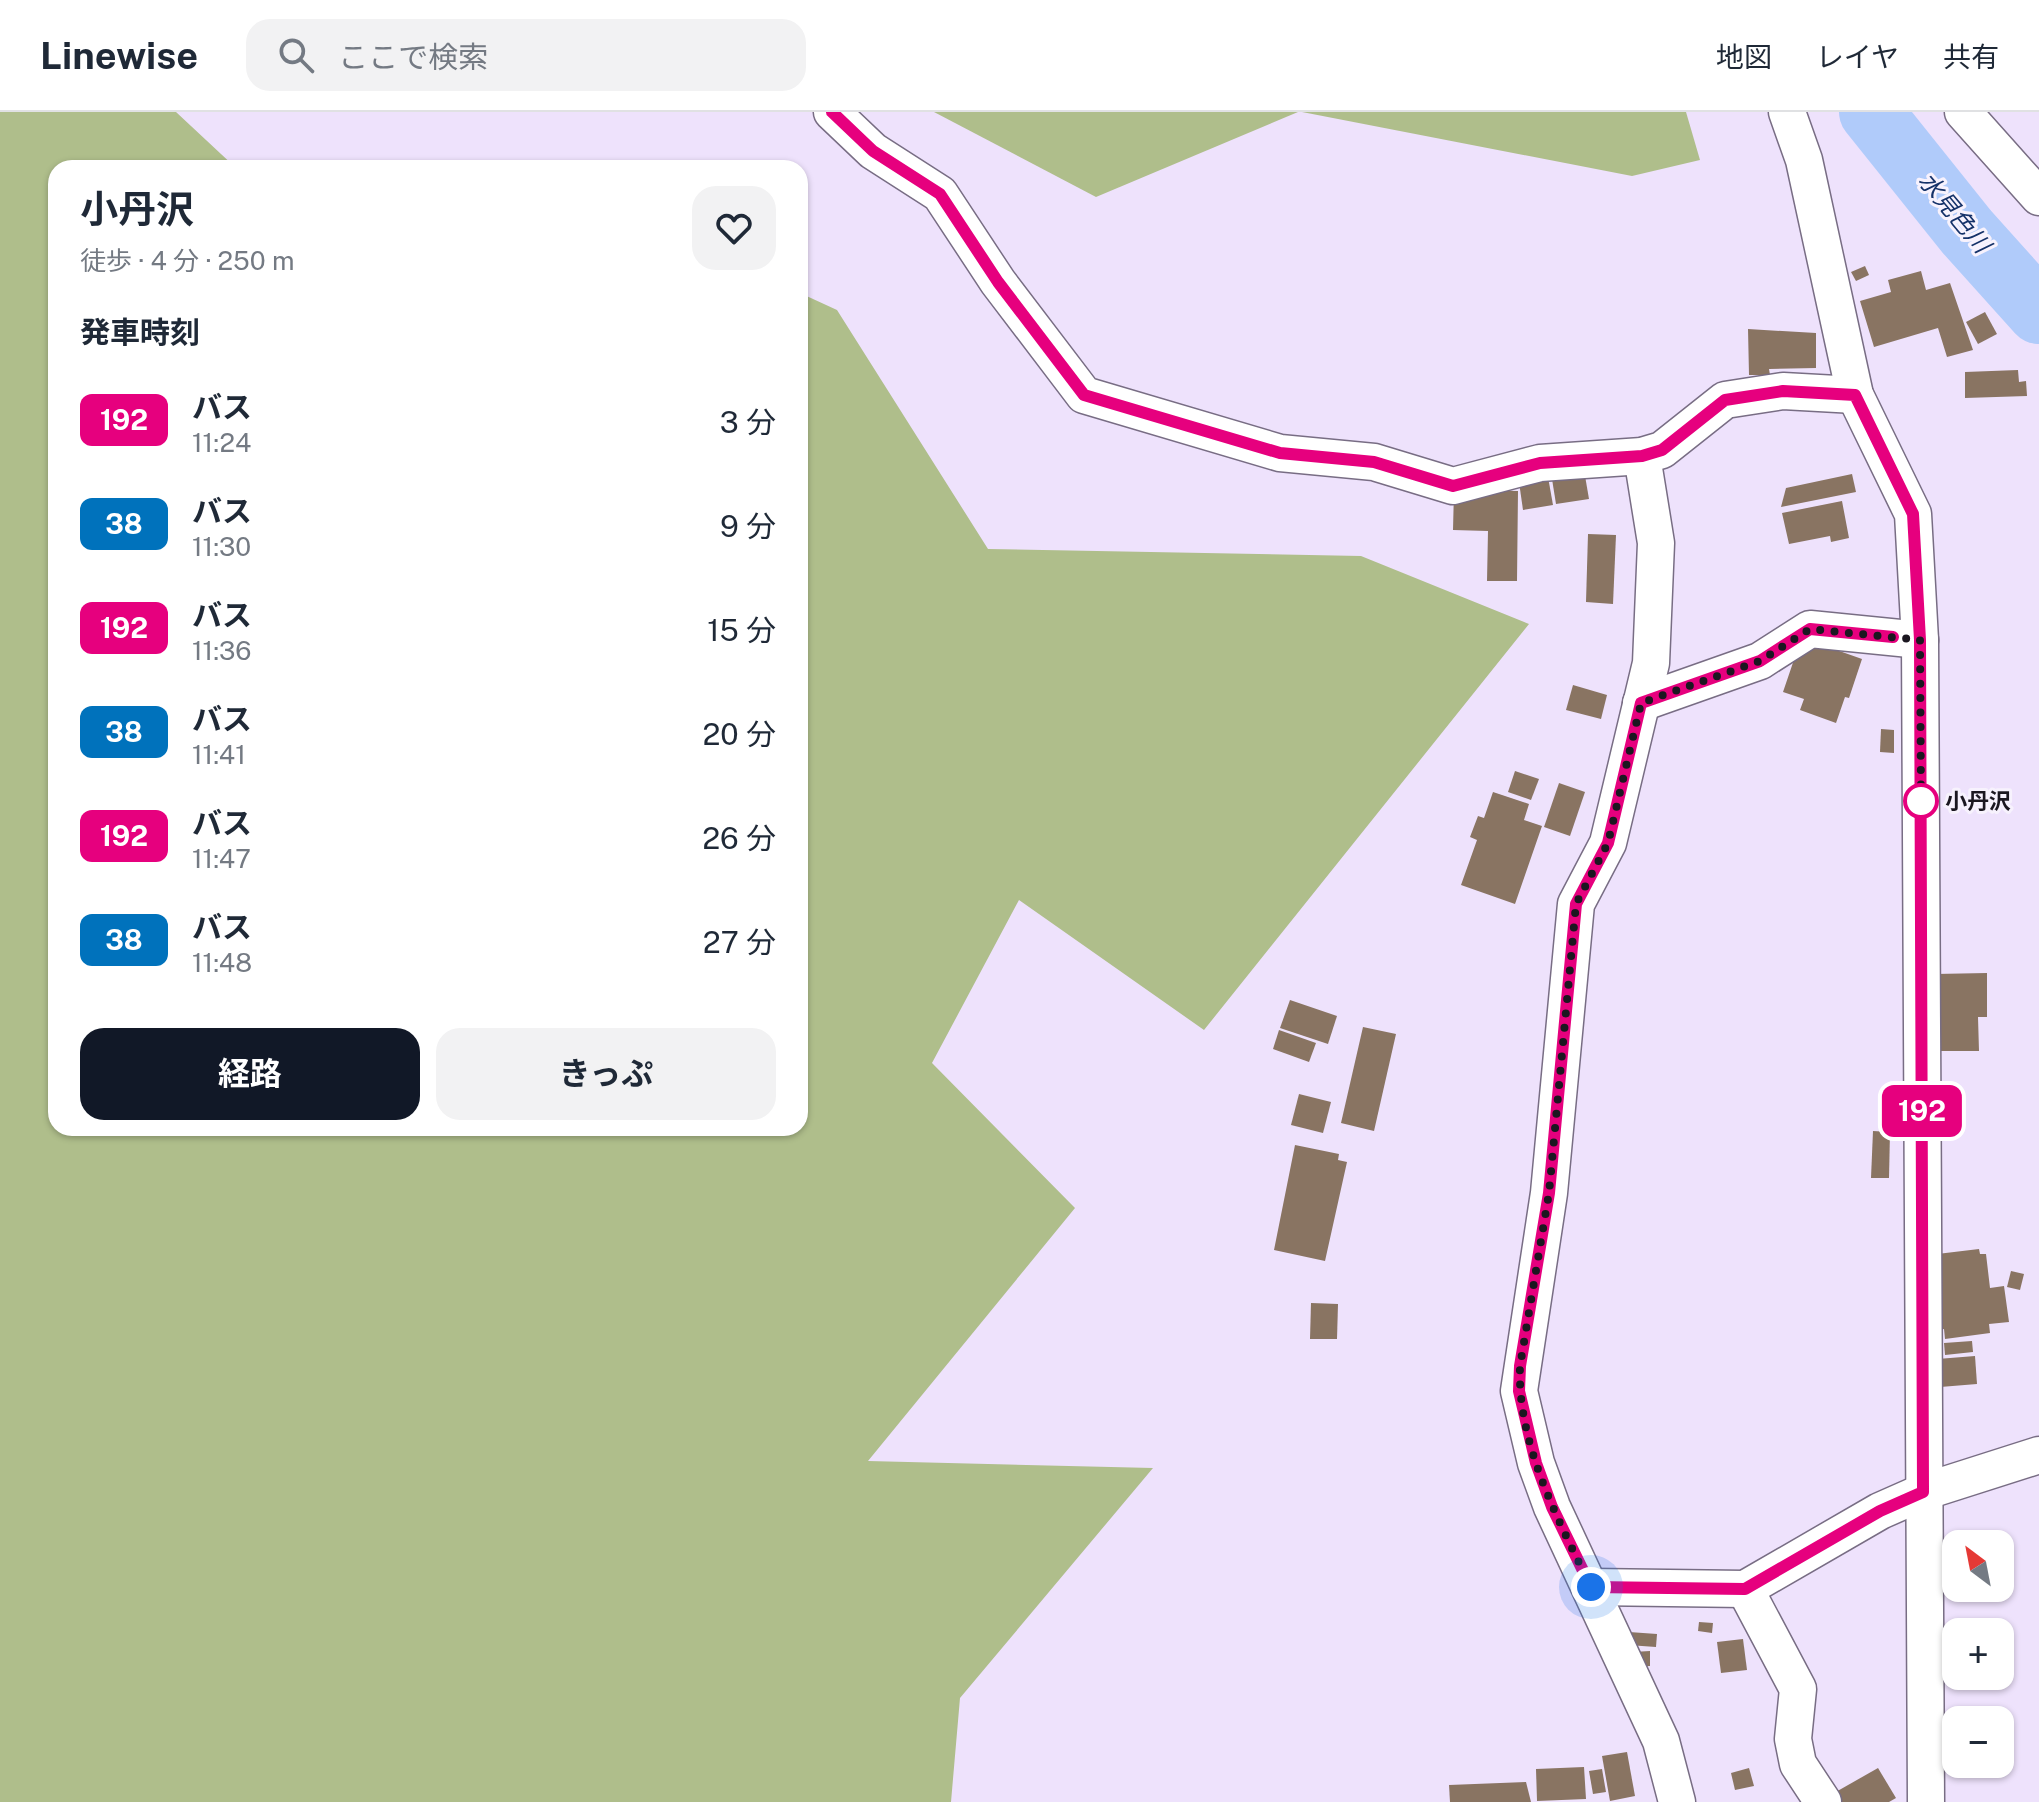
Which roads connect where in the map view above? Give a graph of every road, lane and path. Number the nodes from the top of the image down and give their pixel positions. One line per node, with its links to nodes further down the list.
1 (832, 112): 6 (street)
2 (1787, 112): 5 (street)
3 (1963, 112): 4 (street)
4 (2039, 197)
5 (1855, 395): 6 (street); 7 (street)
6 (1642, 456): 8 (street)
7 (1920, 640): 8 (street); 10 (street)
8 (1641, 703): 11 (street)
9 (2039, 1455): 10 (street)
10 (1923, 1492): 12 (street); 15 (street)
11 (1591, 1587): 12 (street); 13 (street)
12 (1745, 1589): 14 (street)
13 (1677, 1802)
14 (1823, 1802)
15 (1926, 1802)

